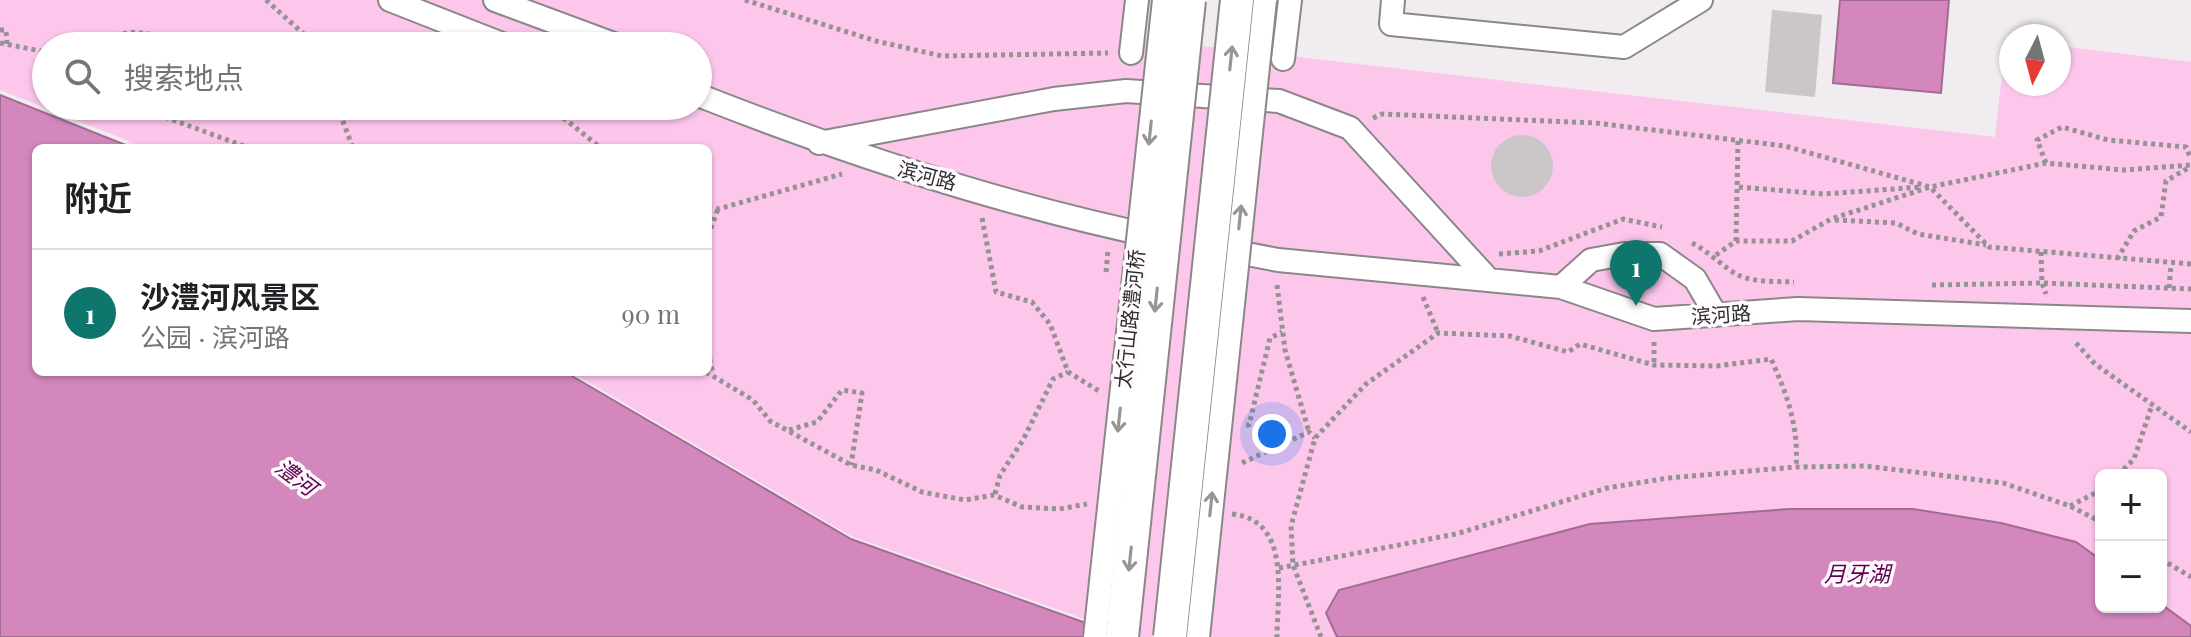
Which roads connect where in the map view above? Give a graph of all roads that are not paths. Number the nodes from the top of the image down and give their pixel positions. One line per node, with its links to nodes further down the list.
1 (390, 0): 11 (street)
2 (495, 0): 12 (street)
3 (1137, 0): 13 (street)
4 (1164, 0): 17 (street, 太行山路澧河桥, one-way to 17, bridge)
5 (1189, 0): 17 (main road, 太行山路澧河桥, bridge)
6 (1237, 0): 18 (main road, one-way to 6, bridge)
7 (1265, 0): 18 (street, one-way to 7, bridge)
8 (1290, 0): 14 (street)
9 (1393, 0): 10 (street)
10 (1701, 0)
11 (471, 32)
12 (581, 32)
13 (1131, 53)
14 (1283, 59)
15 (712, 101): 16 (street, 滨河路)
16 (819, 143): 17 (street, 滨河路); 19 (street)
17 (1151, 236): 23 (street, 太行山路澧河桥, one-way to 23, bridge); 24 (main road, 太行山路澧河桥, one-way to 24, bridge)
18 (1224, 250): 19 (street, 滨河路); 25 (main road, bridge); 26 (street, one-way to 18, bridge)
19 (1482, 273): 20 (street, 滨河路)
20 (1561, 287): 21 (street, 滨河路); 21 (street)
21 (1716, 315): 22 (street, 滨河路)
22 (2191, 321)
23 (1095, 637)
24 (1122, 637)
25 (1170, 637)
26 (1198, 637)

